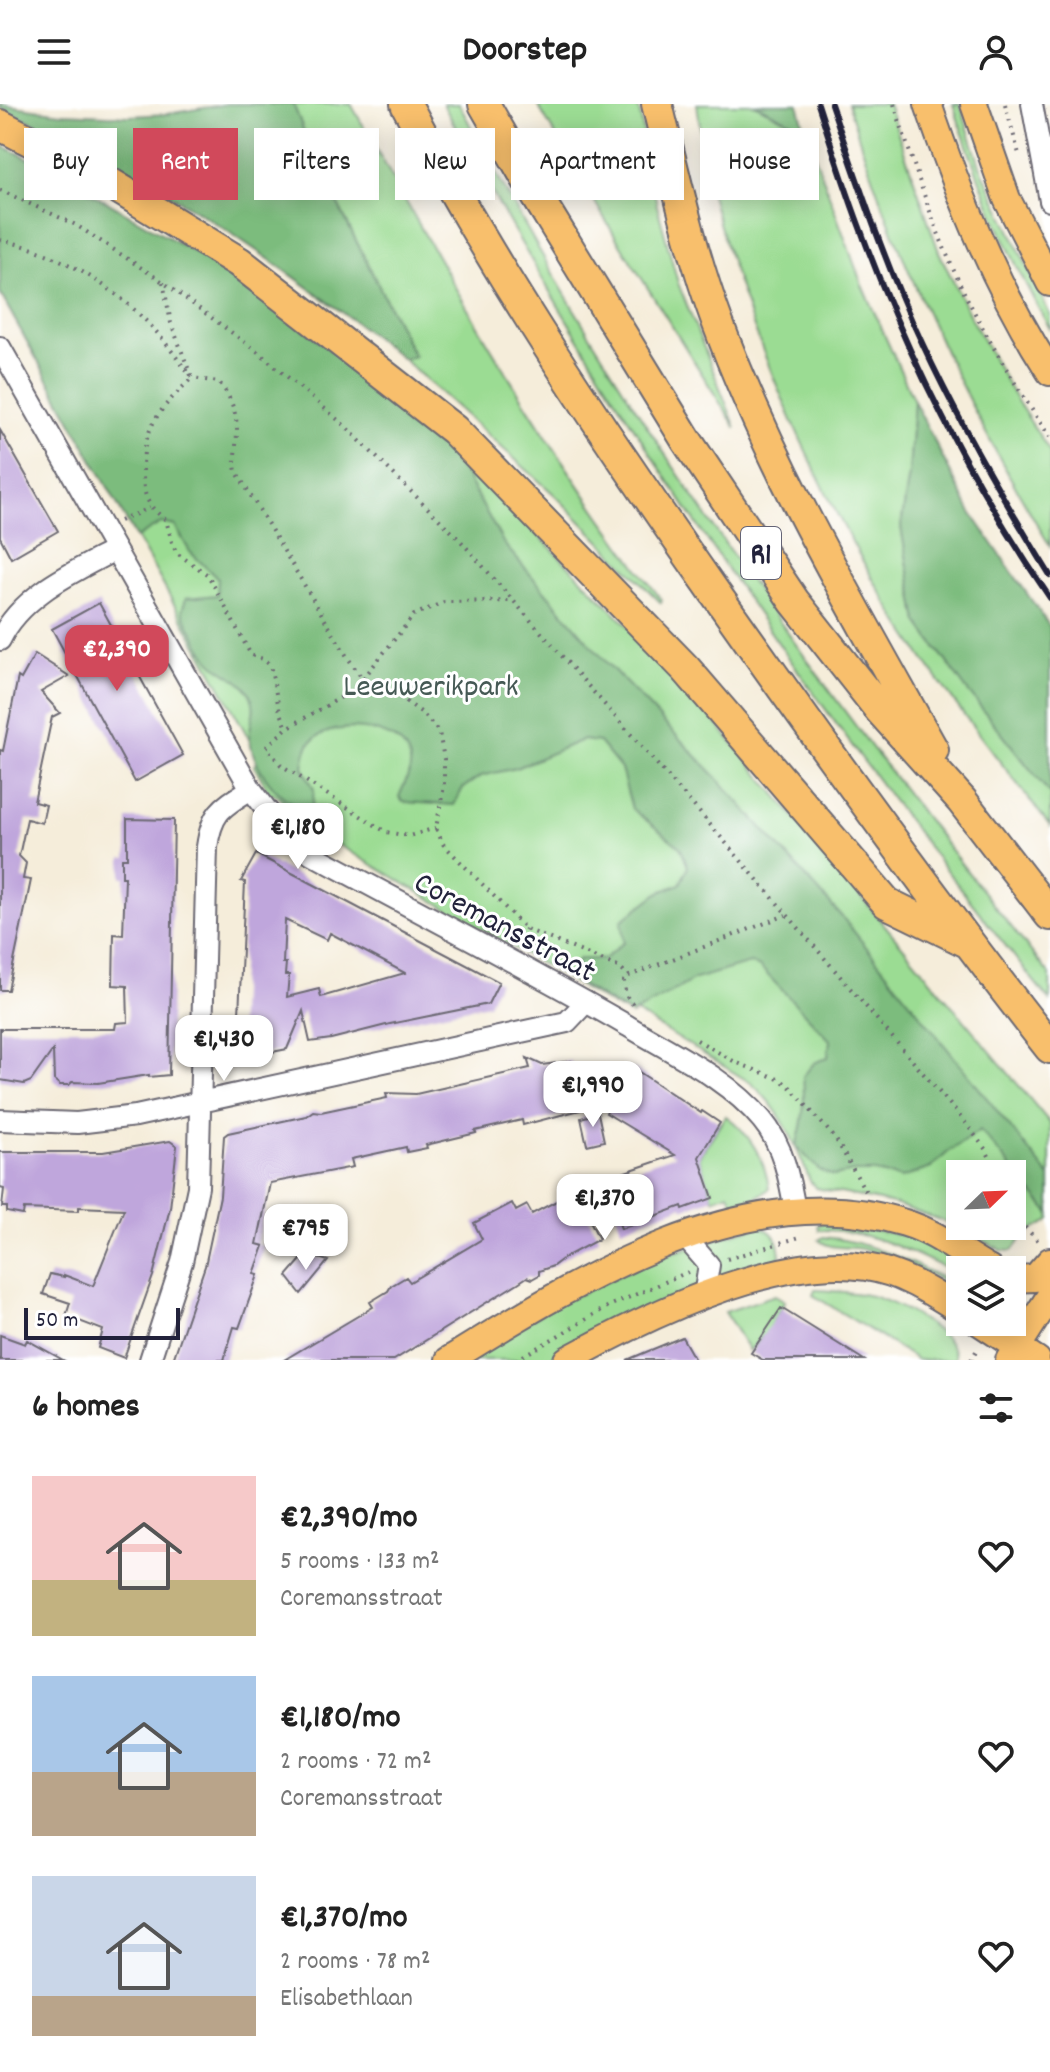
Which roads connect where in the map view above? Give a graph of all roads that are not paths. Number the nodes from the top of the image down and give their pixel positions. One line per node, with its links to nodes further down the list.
1 (406, 104): 17 (highway, R1)
2 (484, 104): 15 (highway, R1)
3 (657, 104): 15 (highway)
4 (928, 104): 11 (main road)
5 (974, 104): 9 (main road)
6 (1032, 104): 8 (street)
7 (0, 125): 17 (highway)
8 (1050, 201)
9 (1050, 283)
10 (0, 347): 12 (street, Coremansstraat)
11 (1050, 372)
12 (115, 550): 13 (street); 14 (street, Coremansstraat)
13 (0, 640)
14 (251, 789): 18 (street, Coremansstraat); 20 (street)
15 (962, 801): 16 (highway, R1)
16 (1050, 915)
17 (967, 942): 19 (highway, R1)
18 (586, 1002): 20 (street); 22 (street, Coremansstraat)
19 (1050, 1048)
20 (201, 1103): 21 (street); 32 (street)
21 (0, 1120)
22 (795, 1211): 23 (main road); 25 (main road)
23 (685, 1237): 27 (street); 33 (main road)
24 (1045, 1252): 26 (main road)
25 (968, 1256)
26 (1026, 1278)
27 (704, 1296): 29 (main road); 34 (main road)
28 (1050, 1296): 31 (main road)
29 (946, 1302)
30 (997, 1336): 31 (main road)
31 (1021, 1355)
32 (150, 1360)
33 (449, 1360)
34 (567, 1360)

